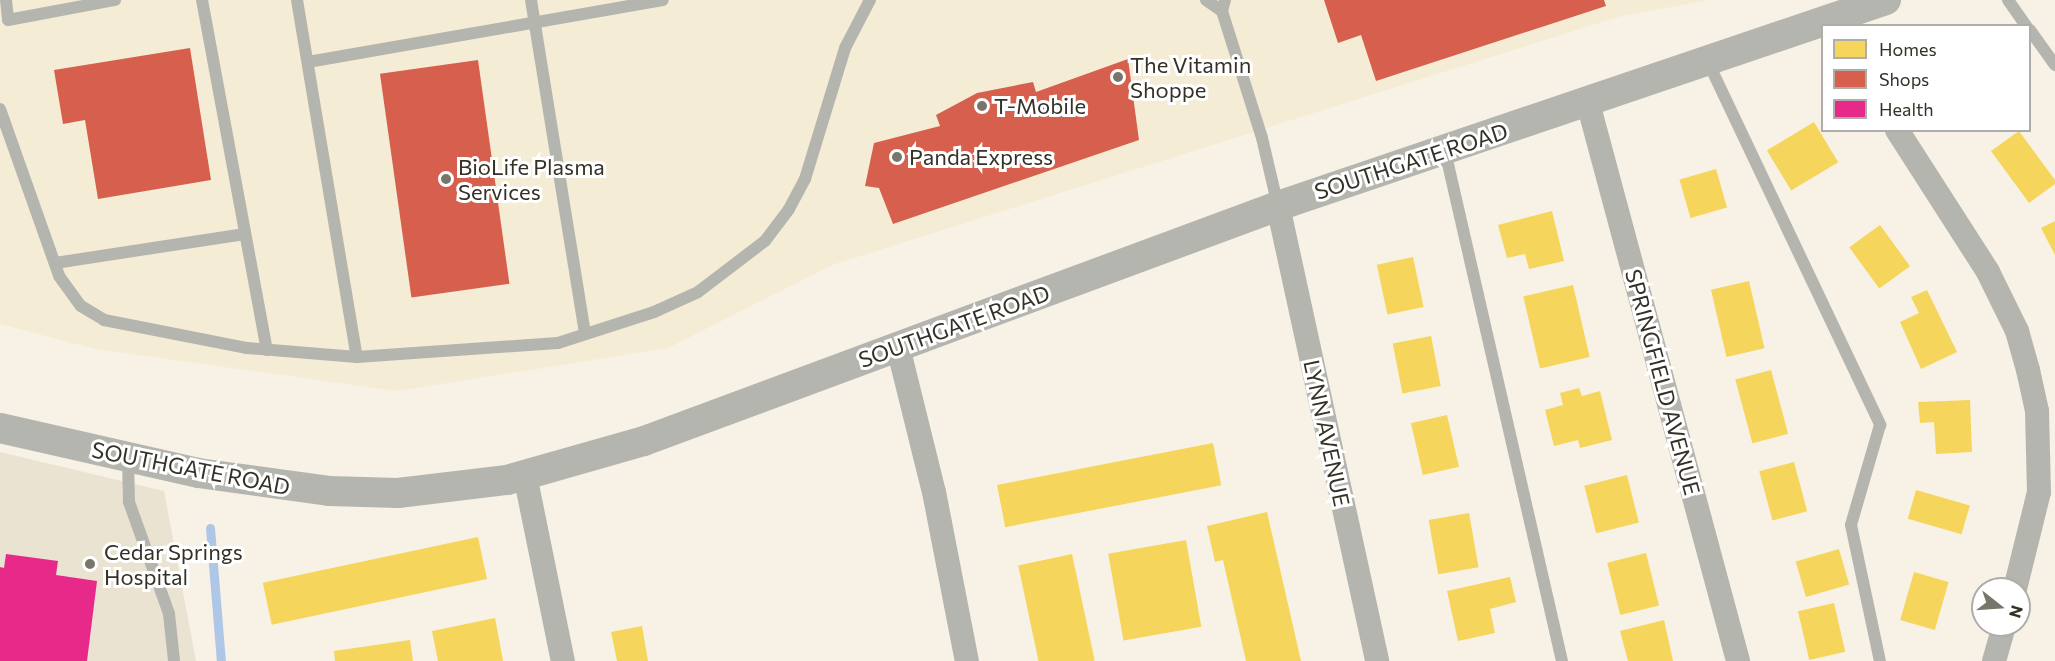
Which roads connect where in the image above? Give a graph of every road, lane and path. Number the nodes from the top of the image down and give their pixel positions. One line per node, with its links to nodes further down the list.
1 (6, 0): 2 (lane)
2 (115, 0)
3 (202, 0): 25 (lane)
4 (297, 0): 17 (lane)
5 (531, 0): 12 (lane)
6 (663, 0): 12 (lane)
7 (870, 0): 27 (lane)
8 (1206, 0): 11 (lane)
9 (1886, 0): 13 (street, SOUTHGATE ROAD)
10 (2008, 0): 14 (lane)
11 (1223, 5): 24 (lane)
12 (535, 22): 17 (lane); 27 (lane)
13 (1832, 23)
14 (2025, 24)
15 (1821, 26): 18 (street, SOUTHGATE ROAD)
16 (2031, 31): 19 (lane)
17 (308, 62): 30 (lane)
18 (1708, 62): 20 (street, SOUTHGATE ROAD); 42 (lane)
19 (2055, 64)
20 (1587, 102): 23 (street, SOUTHGATE ROAD); 41 (street, SPRINGFIELD AVENUE)
21 (0, 109): 26 (lane)
22 (1898, 132): 34 (street)
23 (1445, 150): 24 (street, SOUTHGATE ROAD); 40 (lane)
24 (1278, 206): 28 (street, SOUTHGATE ROAD); 39 (street, LYNN AVENUE)
25 (245, 234): 26 (lane); 29 (lane)
26 (55, 263): 29 (lane)
27 (585, 334): 30 (lane)
28 (898, 347): 33 (street, SOUTHGATE ROAD); 38 (street)
29 (267, 350): 30 (lane)
30 (357, 357)
31 (0, 428): 32 (street, SOUTHGATE ROAD)
32 (128, 458): 33 (street, SOUTHGATE ROAD); 36 (lane)
33 (525, 475): 37 (street)
34 (2018, 577)
35 (2001, 637): 43 (street)
36 (174, 661)
37 (563, 661)
38 (968, 661)
39 (1377, 661)
40 (1562, 661)
41 (1738, 661)
42 (1880, 661)
43 (1994, 661)

